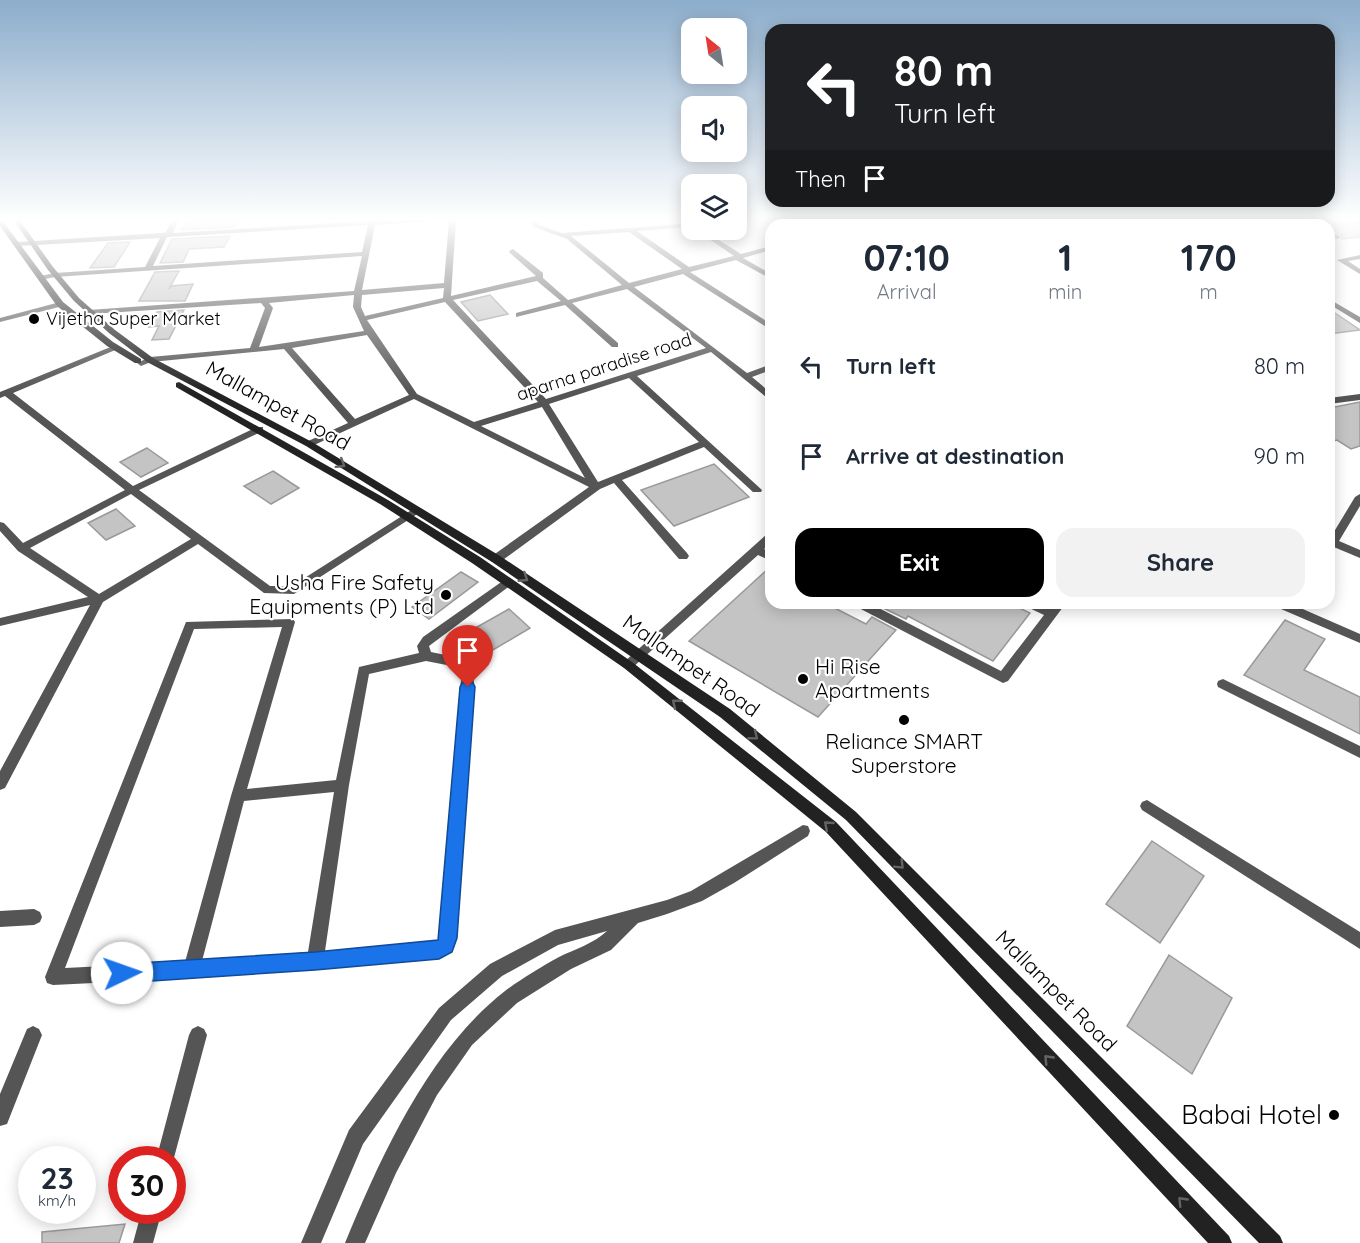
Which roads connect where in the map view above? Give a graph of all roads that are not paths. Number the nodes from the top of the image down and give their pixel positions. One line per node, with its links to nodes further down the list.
1 (49, 276): 14 (main road, Mallampet Road); 16 (main road, Mallampet Road)
2 (361, 276): 10 (street)
3 (449, 276): 8 (street)
4 (615, 276): 9 (street, aparna paradise road)
5 (667, 276): 9 (street)
6 (693, 276): 22 (street)
7 (539, 278): 11 (street); 13 (street)
8 (448, 285): 10 (street); 11 (street)
9 (628, 286): 13 (street); 27 (street, aparna paradise road)
10 (358, 292): 12 (street); 19 (street)
11 (447, 299): 19 (street); 38 (street)
12 (263, 301): 16 (street); 28 (street)
13 (567, 302): 17 (street); 24 (street)
14 (60, 304): 18 (main road, Mallampet Road); 20 (street)
15 (1335, 305): 21 (street)
16 (89, 312): 18 (street); 29 (main road, Mallampet Road)
17 (519, 315)
18 (76, 316): 25 (main road, Mallampet Road)
19 (362, 319): 23 (street)
20 (0, 320)
21 (1360, 321)
22 (765, 324)
23 (369, 332): 26 (street); 35 (street)
24 (615, 345)
25 (116, 348): 29 (main road, Mallampet Road); 34 (street)
26 (287, 348): 28 (street); 40 (street)
27 (712, 349): 31 (street, aparna paradise road); 32 (street)
28 (253, 351): 29 (street)
29 (145, 362): 39 (main road, Mallampet Road)
30 (765, 369): 32 (street)
31 (631, 375): 38 (street, aparna paradise road); 43 (street)
32 (746, 377): 33 (street)
33 (765, 393)
34 (3, 394): 47 (street)
35 (414, 396): 40 (street); 41 (street)
36 (1360, 397): 37 (street)
37 (1335, 400)
38 (544, 403): 41 (street, aparna paradise road); 46 (street)
39 (243, 414): 42 (main road, Mallampet Road); 44 (main road, Mallampet Road)
40 (354, 424): 44 (street)
41 (476, 425): 46 (street)
42 (260, 429): 47 (street); 50 (main road, Mallampet Road)
43 (705, 443): 45 (street); 48 (street)
44 (309, 444): 50 (main road, Mallampet Road, one-way to 50)
45 (616, 479): 46 (street); 60 (street)
46 (596, 487): 61 (street)
47 (132, 490): 52 (street); 56 (street)
48 (757, 490)
49 (1360, 497): 53 (street)
50 (411, 514): 52 (street); 61 (main road, Mallampet Road); 62 (main road, Mallampet Road)
51 (0, 525): 56 (street)
52 (197, 540): 63 (street)
53 (1335, 540)
54 (765, 543): 57 (street)
55 (1335, 544): 59 (street)
56 (22, 548): 63 (street)
57 (757, 550): 58 (street); 71 (street)
58 (765, 554)
59 (1360, 554)
60 (683, 556)
61 (496, 560): 71 (main road, Mallampet Road, one-way to 71)
62 (507, 582): 72 (street); 73 (main road, Mallampet Road)
63 (99, 599): 69 (street); 76 (street)
64 (871, 609): 68 (street)
65 (1042, 609): 68 (street)
66 (1056, 609): 68 (street)
67 (1292, 609): 70 (street)
68 (1052, 614)
69 (0, 622)
70 (1360, 639)
71 (640, 655): 73 (street); 96 (main road, Mallampet Road, one-way to 96)
72 (426, 656): 77 (street); 85 (street)
73 (628, 665): 95 (main road, Mallampet Road, one-way to 73)
74 (1223, 684): 75 (street)
75 (1360, 752)
76 (0, 784)
77 (342, 785): 78 (street); 85 (street)
78 (238, 796): 86 (street); 86 (street)
79 (1147, 806): 84 (street)
80 (802, 831): 81 (street)
81 (633, 916): 93 (street); 94 (street)
82 (34, 917): 83 (street)
83 (0, 919)
84 (1360, 941)
85 (315, 961): 86 (street)
86 (190, 970)
87 (33, 1035): 89 (street)
88 (198, 1035): 90 (street)
89 (0, 1117)
90 (169, 1146)
91 (148, 1224): 92 (street)
92 (143, 1243)
93 (310, 1243)
94 (355, 1243)
95 (1222, 1243)
96 (1273, 1243)

